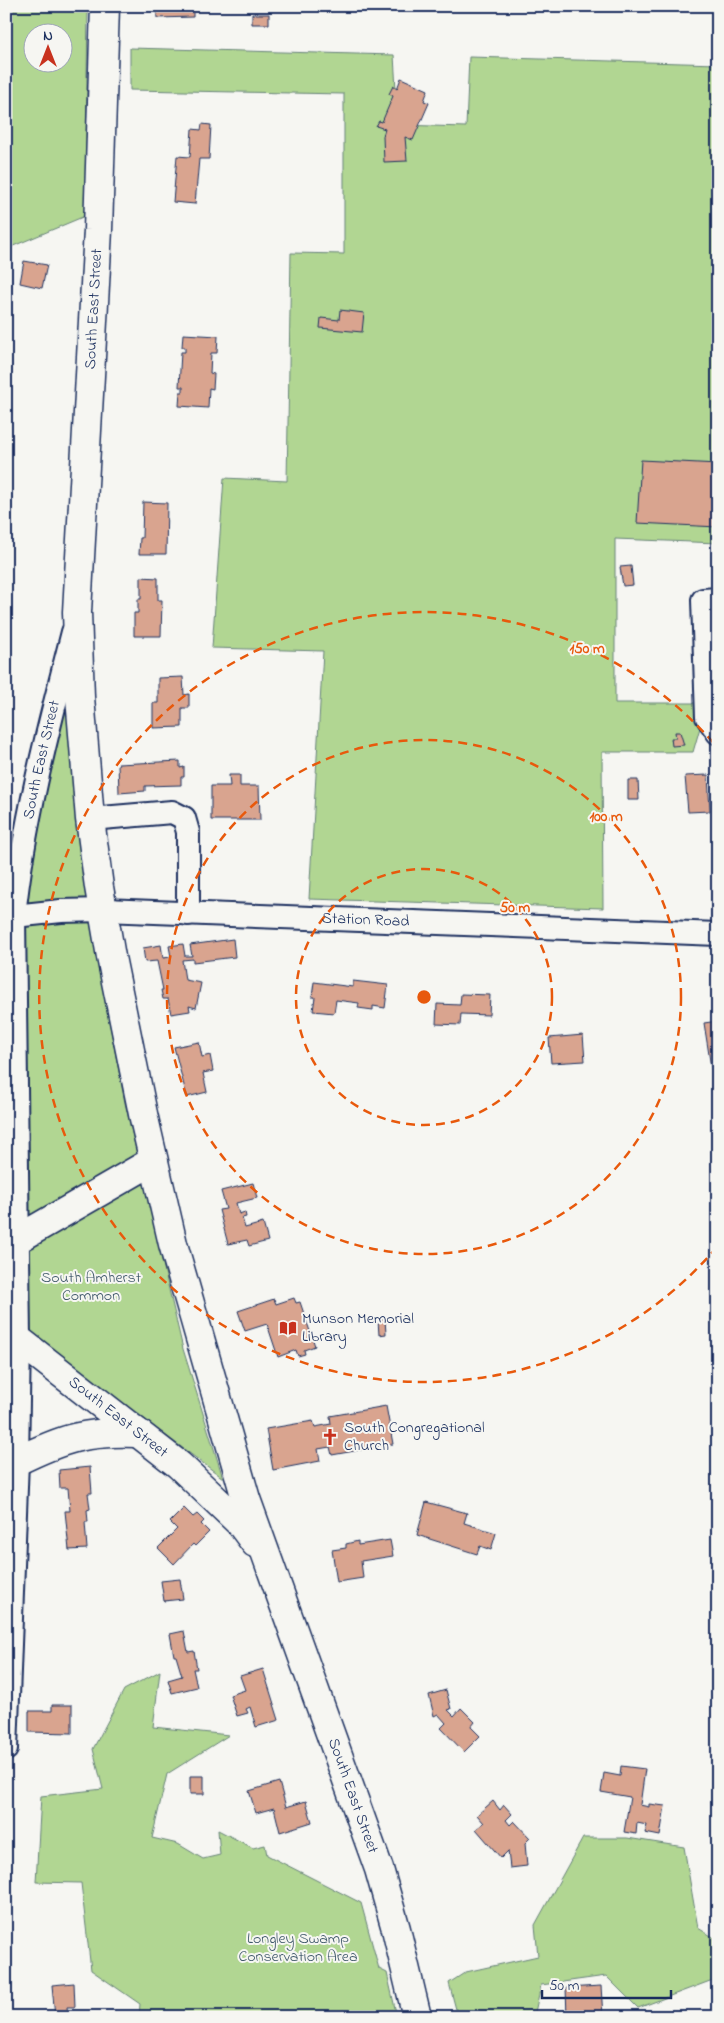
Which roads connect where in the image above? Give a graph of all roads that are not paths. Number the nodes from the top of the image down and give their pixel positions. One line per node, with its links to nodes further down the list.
1 (105, 6): 3 (main road, South East Street)
2 (718, 599): 4 (street)
3 (77, 612): 5 (main road, South East Street); 8 (street, South East Street)
4 (718, 734)
5 (90, 819): 6 (main road, South East Street); 7 (street)
6 (104, 910): 7 (street, Station Road); 8 (street, Station Road); 10 (main road, South East Street)
7 (188, 914): 9 (street, Station Road)
8 (14, 916): 11 (street, South East Street)
9 (718, 934)
10 (153, 1161): 11 (main road); 15 (main road, South East Street)
11 (12, 1240): 12 (street, South East Street)
12 (13, 1335): 13 (main road, South East Street); 14 (street)
13 (138, 1433): 14 (main road); 16 (main road, South East Street)
14 (12, 1461): 18 (street)
15 (239, 1474): 16 (main road); 17 (main road, South East Street)
16 (208, 1492): 17 (main road, South East Street)
17 (275, 1579): 19 (main road, South East Street)
18 (6, 1749)
19 (417, 2017)

